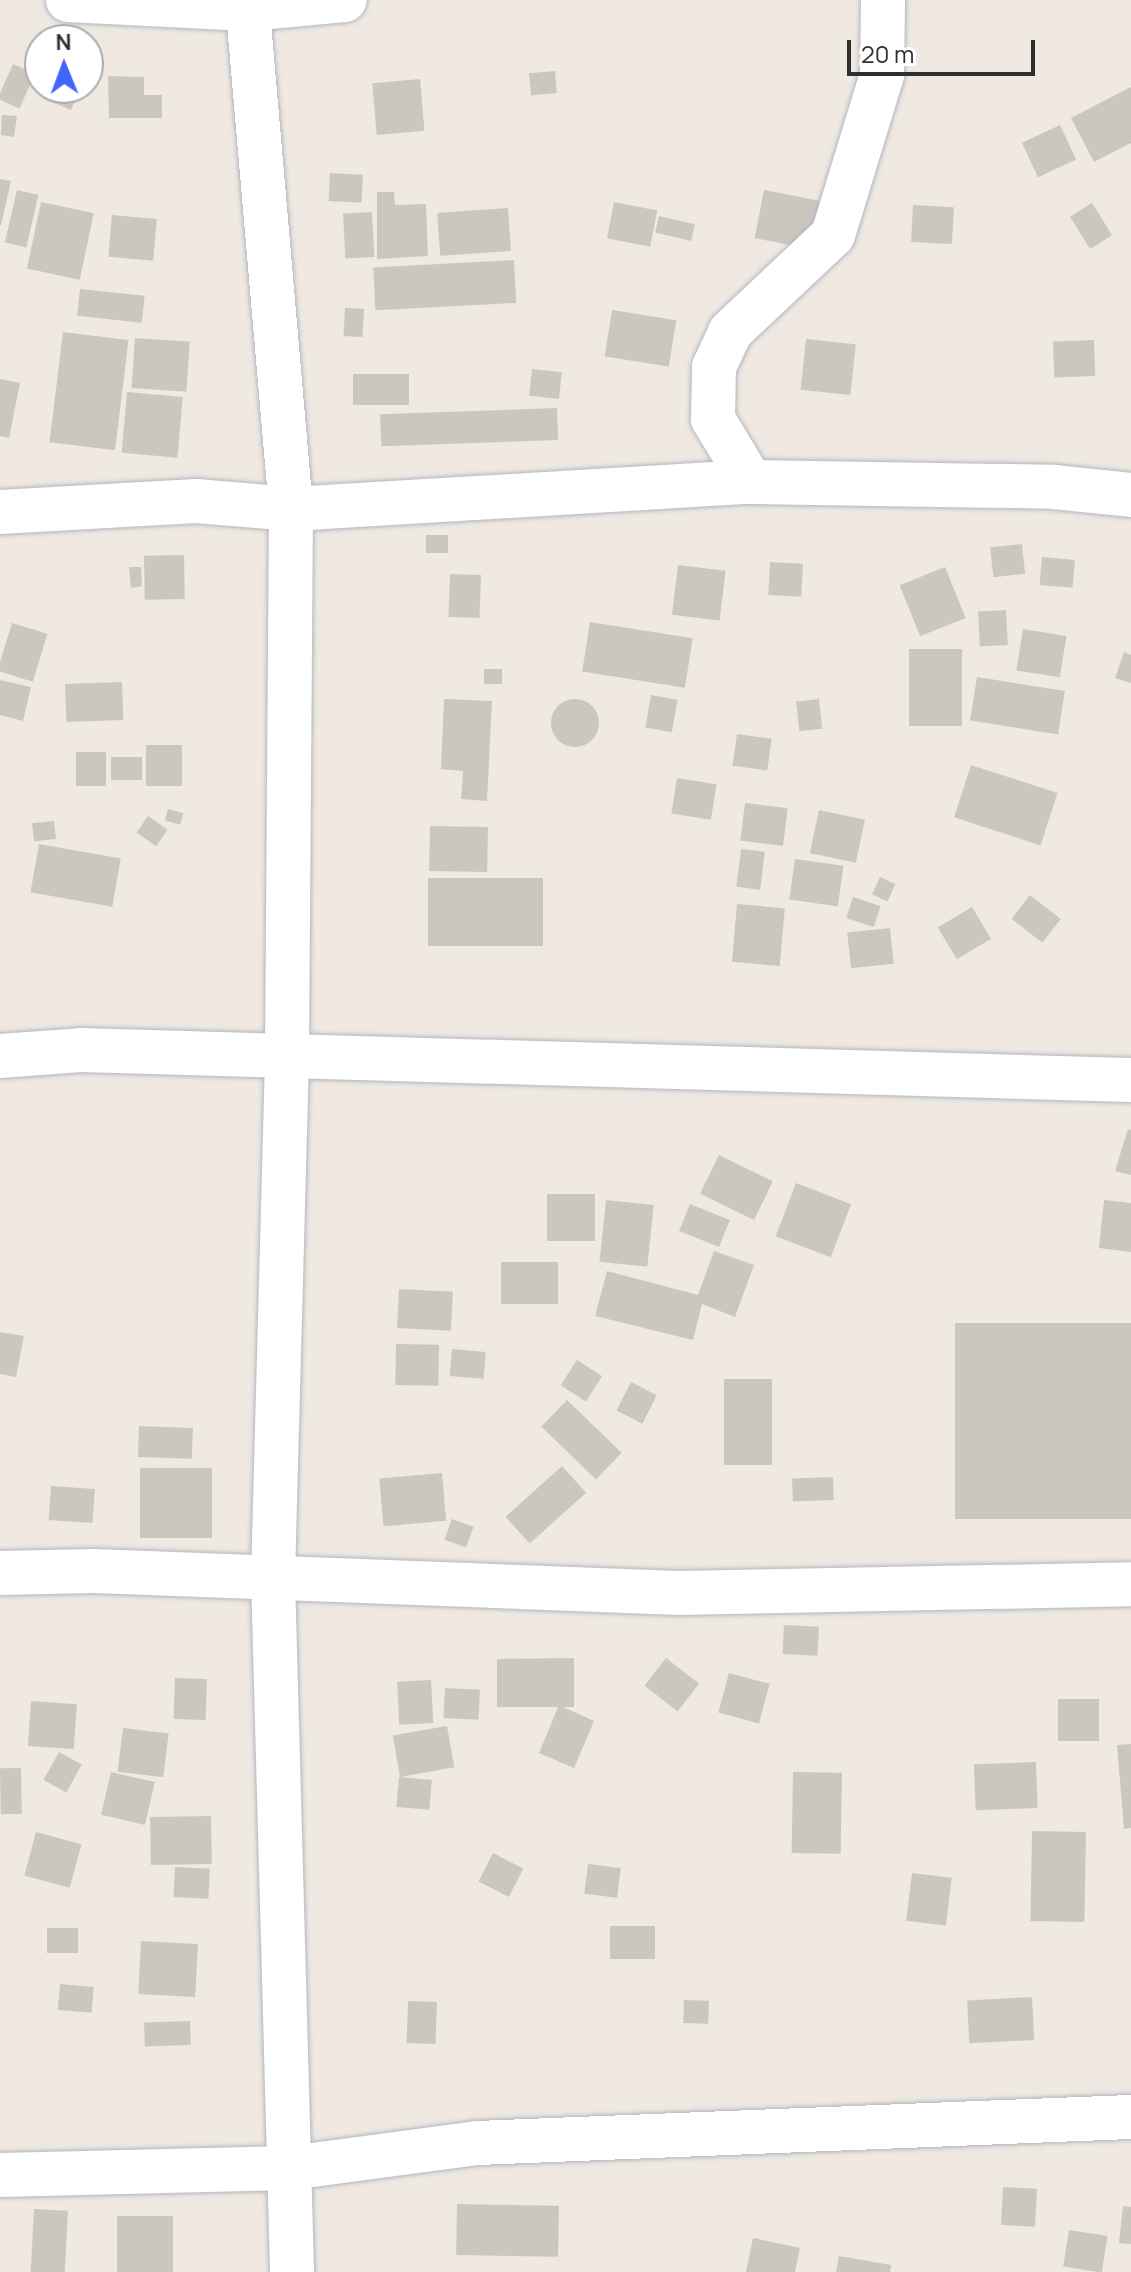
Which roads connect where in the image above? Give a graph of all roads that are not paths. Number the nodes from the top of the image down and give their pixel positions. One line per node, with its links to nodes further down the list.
1 (68, 0): 4 (street)
2 (345, 0): 4 (street)
3 (883, 0): 5 (street)
4 (247, 5): 7 (street)
5 (751, 482): 6 (street); 7 (street)
6 (1131, 495)
7 (291, 509): 8 (street); 10 (street)
8 (0, 512)
9 (0, 1056): 10 (street)
10 (287, 1059): 11 (street); 13 (street)
11 (1131, 1080)
12 (0, 1573): 13 (street)
13 (273, 1577): 14 (street); 16 (street)
14 (1131, 1584)
15 (1131, 2117): 16 (street)
16 (290, 2168): 17 (street); 18 (street)
17 (0, 2175)
18 (292, 2272)

